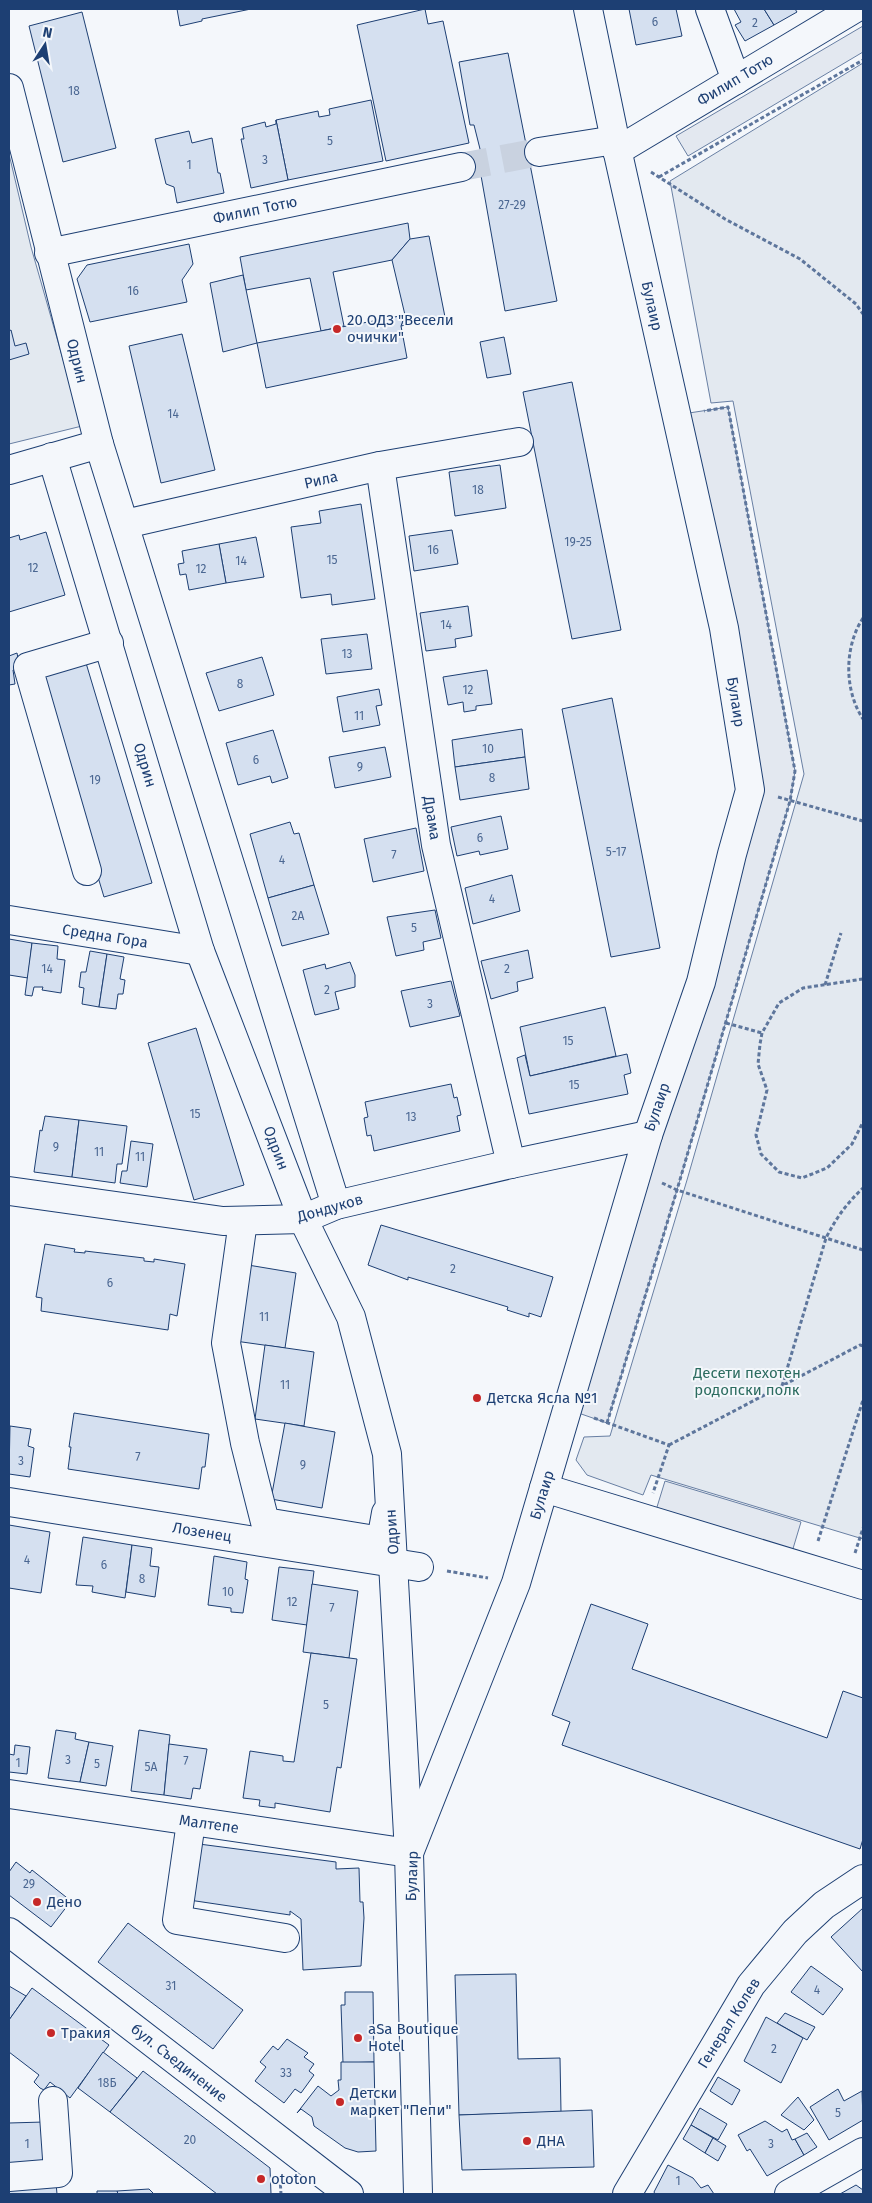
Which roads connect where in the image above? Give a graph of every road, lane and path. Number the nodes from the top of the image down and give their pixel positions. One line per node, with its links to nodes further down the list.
1 (588, 9): 7 (street, Булаир)
2 (710, 9): 5 (street)
3 (854, 9): 5 (street, Филип Тотю)
4 (863, 60): 10 (path)
5 (736, 80): 7 (street, Филип Тотю)
6 (9, 88): 11 (street, Одрин)
7 (616, 145): 8 (street); 10 (path); 24 (street, Булаир)
8 (538, 152)
9 (461, 167): 11 (street, Филип Тотю)
10 (659, 178): 12 (path)
11 (49, 252): 16 (street, Одрин)
12 (856, 304): 13 (path); 14 (path)
13 (863, 304)
14 (863, 314)
15 (519, 442): 18 (street, Рила)
16 (98, 444): 17 (street); 20 (street, Одрин)
17 (52, 456): 19 (street); 22 (street, Одрин)
18 (380, 466): 20 (street, Рила); 36 (street, Драма)
19 (9, 470)
20 (125, 524): 40 (street, Одрин)
21 (863, 618): 23 (path)
22 (108, 643): 26 (street); 29 (street, Одрин)
23 (863, 719)
24 (750, 790): 25 (path); 35 (street, Булаир)
25 (863, 821)
26 (87, 871)
27 (9, 920): 29 (street, Средна Гора)
28 (841, 933): 31 (path)
29 (200, 951): 41 (street, Одрин)
30 (863, 979): 31 (path)
31 (826, 984): 33 (path)
32 (726, 1022): 33 (path)
33 (762, 1033): 34 (path)
34 (863, 1122)
35 (648, 1135): 36 (street, Дондуков); 37 (street, Булаир)
36 (511, 1164): 40 (street, Дондуков)
37 (637, 1170): 43 (path); 48 (street, Булаир)
38 (863, 1188): 43 (path)
39 (9, 1191): 42 (street, Дондуков)
40 (336, 1205): 41 (street, Дондуков)
41 (303, 1219): 42 (street, Дондуков); 50 (street, Одрин)
42 (243, 1221): 50 (street)
43 (826, 1238): 44 (path); 46 (path)
44 (863, 1250)
45 (863, 1346): 46 (path)
46 (781, 1387): 49 (path)
47 (863, 1400): 55 (path)
48 (567, 1409): 49 (path); 51 (street, Булаир)
49 (670, 1445): 53 (path)
50 (387, 1454): 54 (street, Одрин)
51 (544, 1488): 53 (street); 56 (street, Булаир)
52 (9, 1502): 54 (street, Лозенец)
53 (646, 1518): 55 (street)
54 (407, 1565): 56 (path); 60 (street, Одрин)
55 (809, 1568): 57 (street)
56 (516, 1583): 60 (street, Булаир)
57 (863, 1585)
58 (9, 1794): 59 (street, Малтепе)
59 (191, 1822): 60 (street, Малтепе); 63 (street)
60 (409, 1853): 68 (street, Булаир)
61 (863, 1879): 69 (street, Генерал Колев)
62 (9, 1932): 67 (street, бул. Съединение)
63 (285, 1938)
64 (53, 2101): 66 (street)
65 (860, 2158): 70 (street)
66 (9, 2177)
67 (349, 2194)
68 (418, 2194)
69 (627, 2194)
70 (789, 2194)

